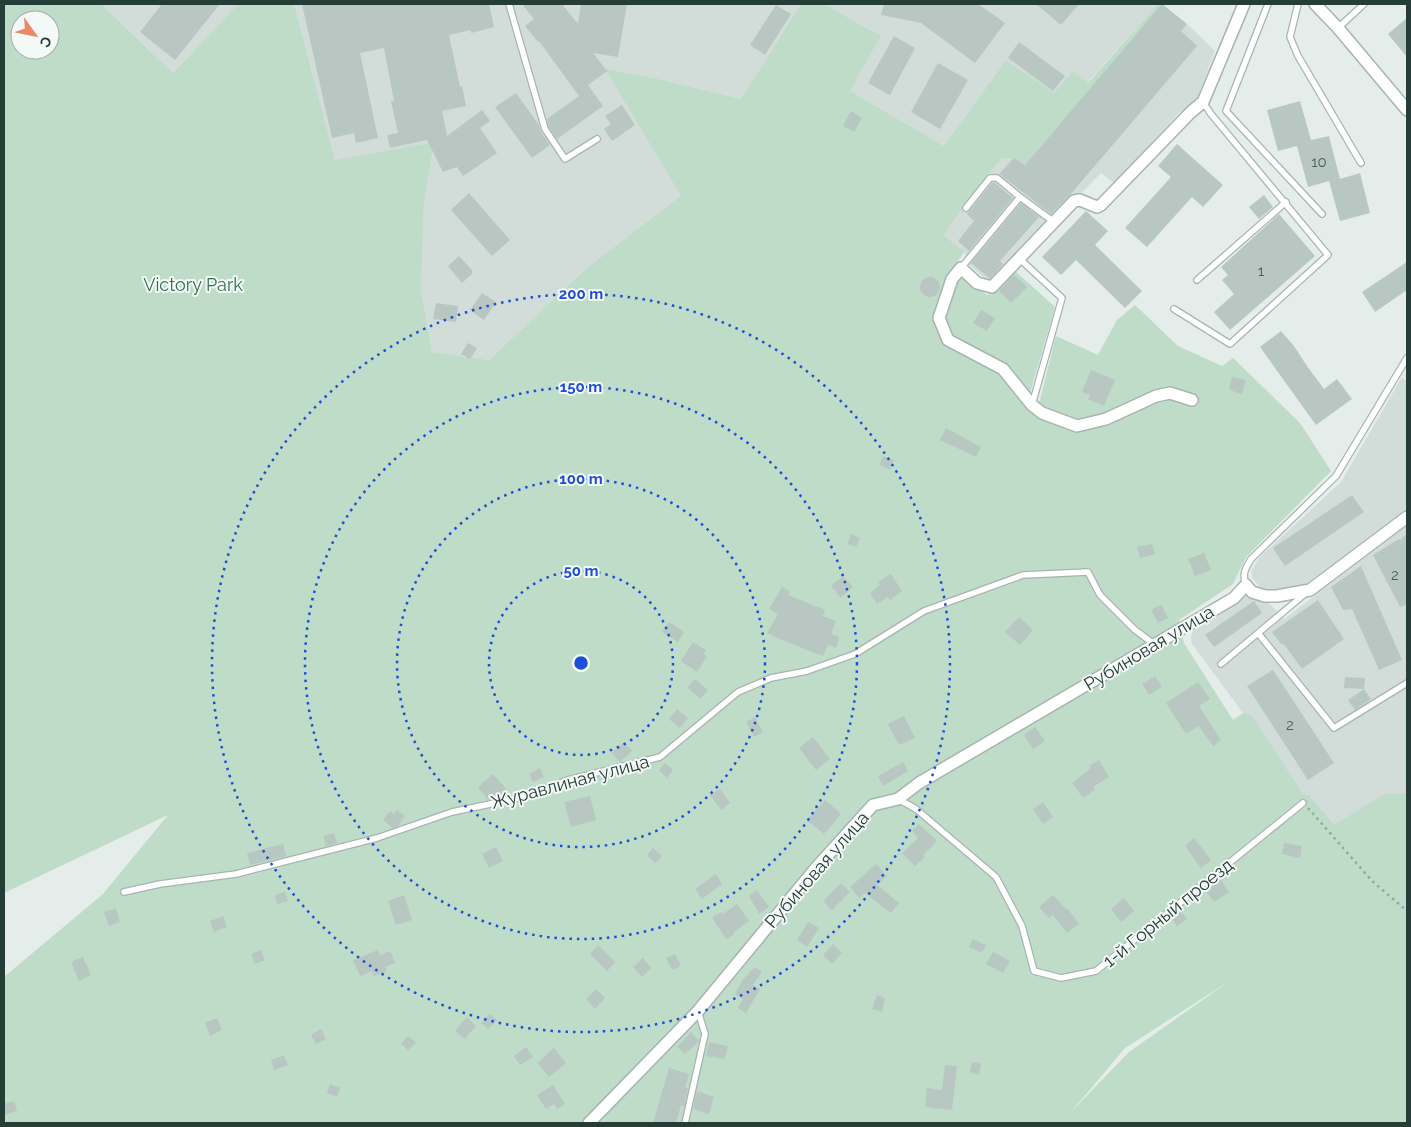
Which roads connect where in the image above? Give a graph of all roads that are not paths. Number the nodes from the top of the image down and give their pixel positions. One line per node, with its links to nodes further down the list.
1 (509, 4): 10 (lane)
2 (1244, 4): 8 (street)
3 (1268, 4): 15 (lane)
4 (1298, 4): 11 (lane)
5 (1315, 4): 7 (street)
6 (1364, 4): 7 (lane)
7 (1338, 28): 9 (street)
8 (1203, 102): 13 (lane); 16 (street)
9 (1407, 110)
10 (596, 139)
11 (1361, 163)
12 (1020, 197): 14 (lane); 16 (lane); 18 (lane)
13 (1286, 202): 19 (lane); 20 (lane)
14 (966, 208)
15 (1322, 214)
16 (1054, 222): 17 (street)
17 (1022, 257): 18 (street); 23 (lane)
18 (961, 268): 23 (street)
19 (1197, 280)
20 (1174, 309)
21 (1407, 358): 25 (lane)
22 (1192, 400): 23 (street)
23 (1032, 405)
24 (1407, 518): 26 (street)
25 (1246, 585): 26 (street); 28 (street, Рубиновая улица)
26 (1310, 590): 27 (lane)
27 (1258, 633): 29 (lane); 30 (lane)
28 (1155, 645): 31 (street, Рубиновая улица); 33 (lane, Журавлиная улица)
29 (1222, 664)
30 (1407, 683)
31 (898, 799): 32 (lane, 1-й Горный проезд); 34 (street, Рубиновая улица)
32 (1303, 803)
33 (124, 892)
34 (698, 1011): 35 (street, Рубиновая улица); 36 (lane)
35 (589, 1123)
36 (685, 1123)

